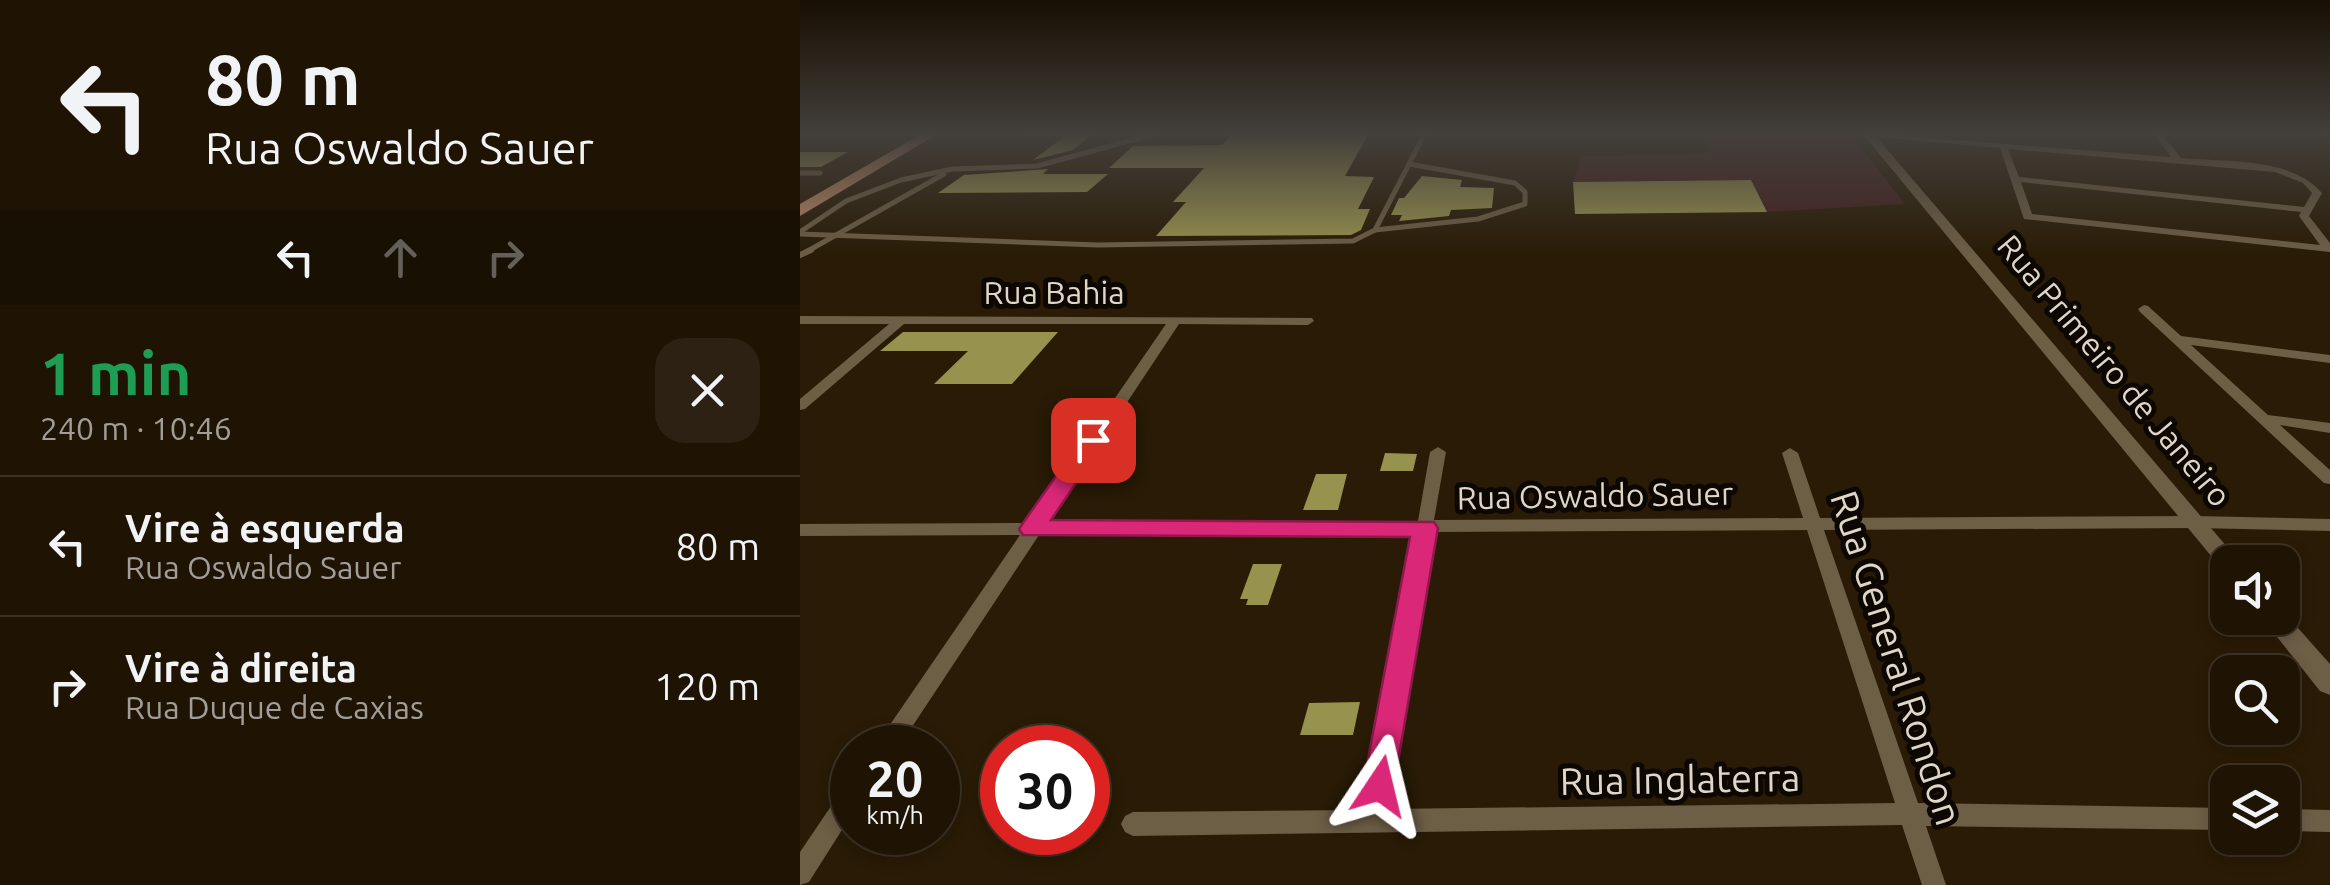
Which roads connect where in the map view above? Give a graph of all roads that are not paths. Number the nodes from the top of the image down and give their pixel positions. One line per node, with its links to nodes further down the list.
1 (855, 174): 10 (main road)
2 (934, 174): 13 (lane)
3 (945, 174): 14 (lane)
4 (1404, 174): 12 (lane)
5 (1466, 174): 12 (lane)
6 (1903, 174): 30 (street, Rua Primeiro de Janeiro)
7 (2014, 174): 9 (street)
8 (2289, 174): 11 (street)
9 (2016, 179): 11 (street); 15 (street)
10 (803, 205)
11 (2310, 210): 15 (street)
12 (1375, 230): 14 (lane)
13 (800, 233): 14 (lane)
14 (844, 235): 16 (lane)
15 (2329, 249)
16 (800, 255)
17 (2144, 309): 22 (street)
18 (800, 320): 19 (street, Rua Bahia)
19 (901, 320): 20 (street, Rua Bahia); 24 (street)
20 (1175, 321): 21 (street, Rua Bahia); 34 (street)
21 (1308, 321)
22 (2182, 340): 23 (street); 25 (street)
23 (2330, 360)
24 (800, 406)
25 (2268, 419): 26 (street); 29 (street)
26 (2330, 428)
27 (1438, 452): 33 (street)
28 (1790, 453): 31 (street, Rua General Rondon)
29 (2330, 480)
30 (2196, 522): 31 (street, Rua Oswaldo Sauer); 32 (street, Rua Oswaldo Sauer); 36 (street, Rua Primeiro de Janeiro)
31 (1816, 524): 33 (street, Rua Oswaldo Sauer); 40 (street, Rua General Rondon)
32 (2330, 525)
33 (1425, 528): 34 (street, Rua Oswaldo Sauer); 44 (street)
34 (1032, 529): 35 (street, Rua Oswaldo Sauer); 39 (street)
35 (800, 530)
36 (2215, 545)
37 (2290, 635): 38 (street)
38 (2330, 682)
39 (900, 725)
40 (1909, 814): 41 (street, Rua Inglaterra); 44 (street, Rua Inglaterra); 48 (street, Rua General Rondon)
41 (2210, 819)
42 (2300, 820): 43 (street)
43 (2330, 821)
44 (1373, 822): 45 (street, Rua Inglaterra)
45 (1134, 824)
46 (830, 828): 47 (street)
47 (800, 873)
48 (1934, 885)

